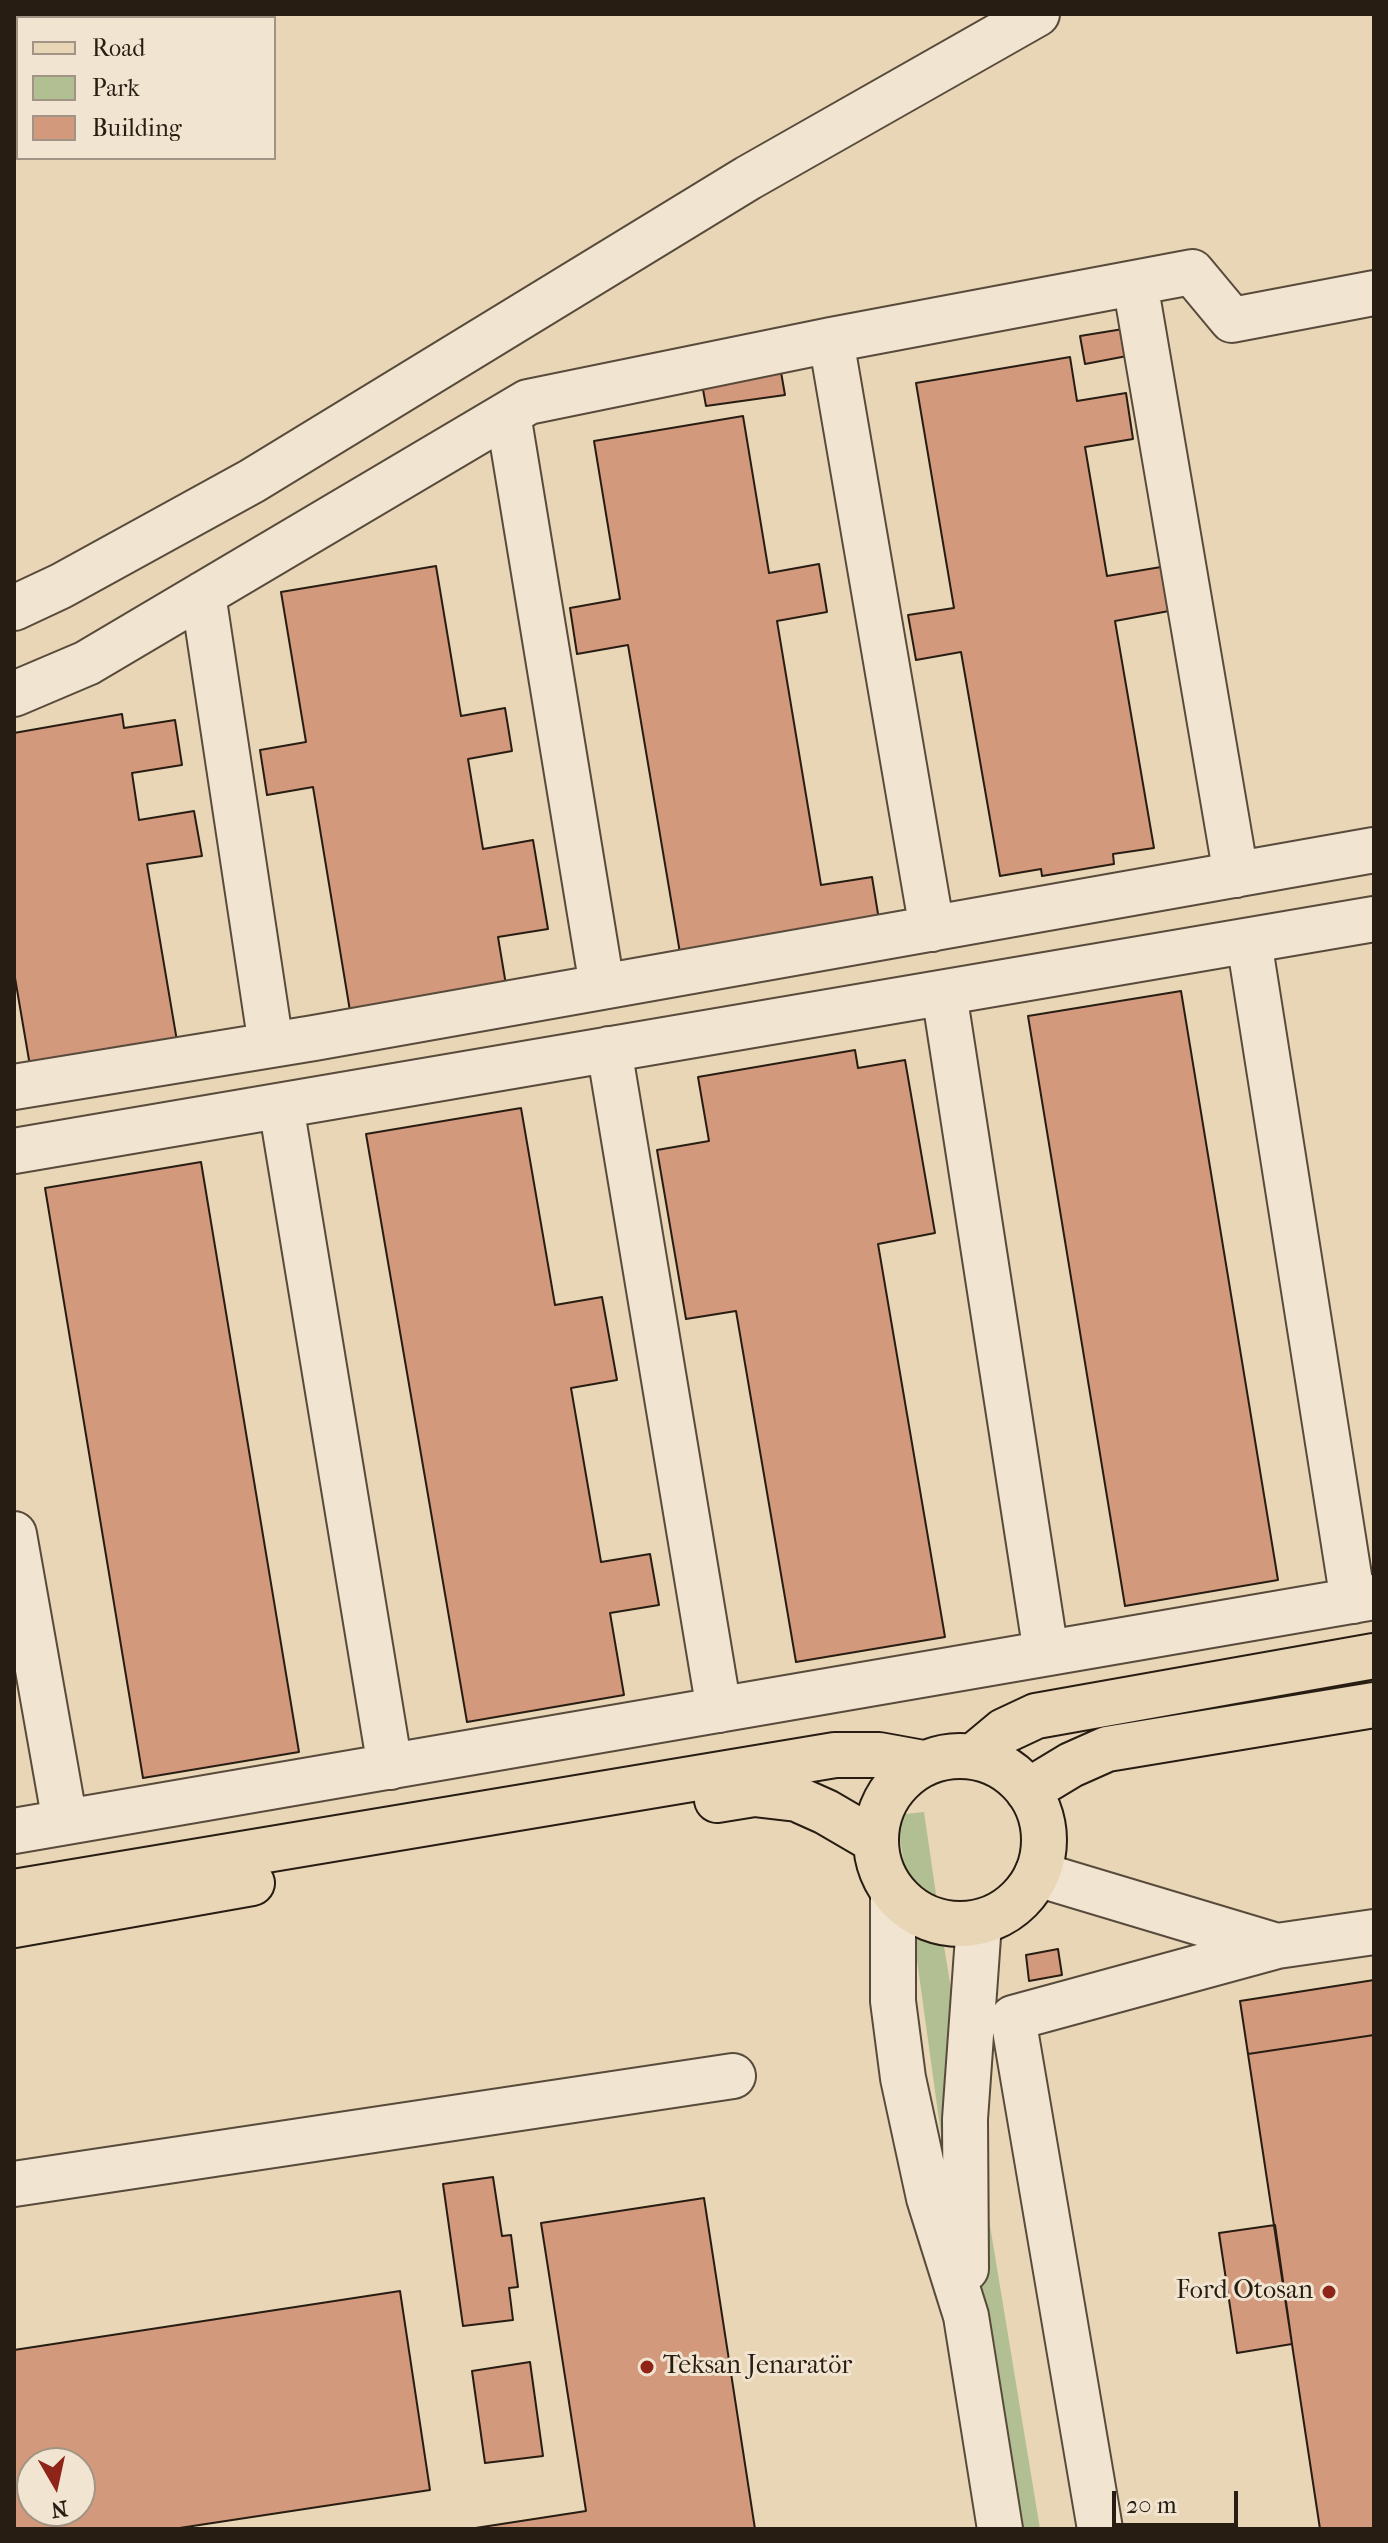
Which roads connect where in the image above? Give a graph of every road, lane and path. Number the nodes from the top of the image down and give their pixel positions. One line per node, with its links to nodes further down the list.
1 (1037, 14): 7 (street)
2 (1135, 283): 3 (street); 4 (street); 10 (street)
3 (1374, 293)
4 (831, 340): 5 (street); 12 (street)
5 (508, 414): 6 (street); 14 (street)
6 (203, 594): 8 (street); 16 (street)
7 (14, 608)
8 (14, 694)
9 (1374, 850): 10 (street)
10 (1236, 875): 12 (street)
11 (1374, 919): 13 (street)
12 (932, 929): 14 (street)
13 (1249, 941): 15 (street); 22 (street)
14 (602, 986): 16 (street)
15 (944, 993): 17 (street); 23 (street)
16 (271, 1045): 18 (street)
17 (609, 1049): 19 (street); 26 (street)
18 (14, 1087)
19 (281, 1106): 20 (street); 29 (street)
20 (14, 1151)
21 (14, 1534): 31 (street)
22 (1364, 1599): 23 (street)
23 (1046, 1653): 26 (street)
24 (1374, 1656): 27 (main road)
25 (1374, 1705): 30 (main road)
26 (719, 1710): 29 (street)
27 (974, 1756): 28 (main road); 30 (main road)
28 (923, 1763): 33 (main road); 35 (main road)
29 (390, 1767): 31 (street)
30 (1028, 1791): 34 (main road)
31 (65, 1822): 32 (street)
32 (14, 1831)
33 (874, 1840): 36 (main road); 38 (main road)
34 (1037, 1874): 37 (main road); 40 (street)
35 (14, 1892)
36 (893, 1893): 37 (main road); 43 (street)
37 (979, 1923): 43 (street)
38 (14, 1925)
39 (1374, 1932): 40 (street)
40 (1277, 1946): 45 (street)
41 (733, 2076): 42 (street)
42 (14, 2184)
43 (966, 2316): 44 (street)
44 (1000, 2529)
45 (1100, 2529)

